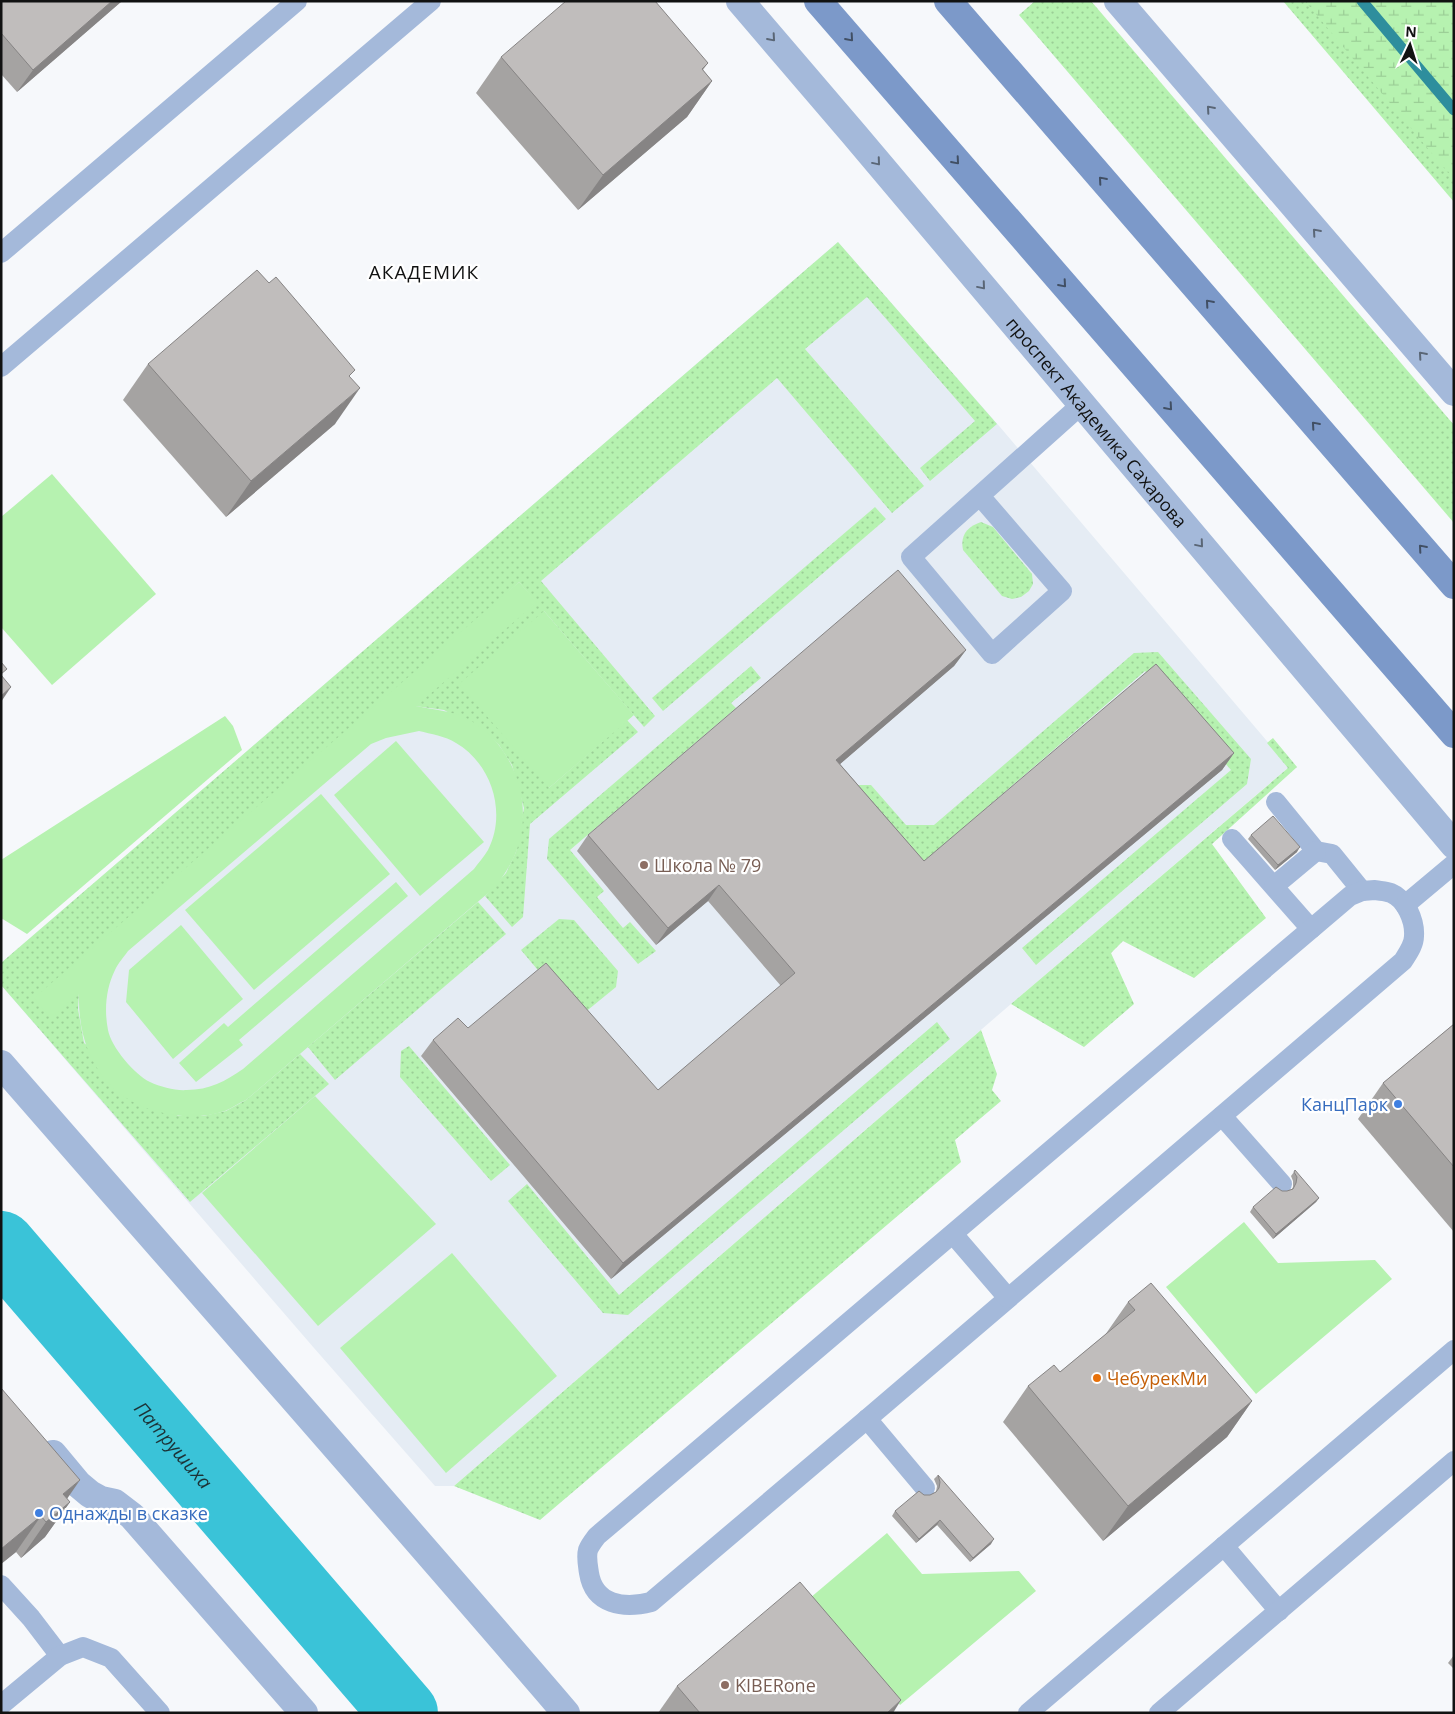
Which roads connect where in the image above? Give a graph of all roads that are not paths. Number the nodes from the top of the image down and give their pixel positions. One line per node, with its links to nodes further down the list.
1 (297, 1): 7 (lane)
2 (431, 1): 8 (lane)
3 (740, 1): 10 (street, проспект Академика Сахарова, one-way to 10)
4 (818, 1): 13 (street, one-way to 13)
5 (948, 1): 12 (street, one-way to 5)
6 (1118, 1): 9 (street, one-way to 6)
7 (1, 253)
8 (1, 367)
9 (1454, 392)
10 (1082, 404): 11 (lane); 16 (street, проспект Академика Сахарова, one-way to 16)
11 (980, 496): 11 (lane)
12 (1454, 585)
13 (1454, 734)
14 (1276, 802): 17 (lane)
15 (1232, 839): 19 (lane)
16 (1454, 845)
17 (1316, 851): 19 (lane); 20 (lane)
18 (1454, 864): 21 (lane)
19 (1274, 886): 22 (lane)
20 (1362, 891): 21 (lane); 22 (lane)
21 (1405, 905): 24 (lane)
22 (1311, 929): 26 (lane)
23 (1, 1064): 40 (street)
24 (1222, 1116): 25 (lane); 27 (lane)
25 (1282, 1184)
26 (953, 1234): 27 (lane); 29 (lane)
27 (1008, 1298): 29 (lane)
28 (1454, 1350): 33 (lane)
29 (867, 1419): 32 (lane)
30 (40, 1439): 39 (street)
31 (1454, 1462): 35 (lane)
32 (925, 1488)
33 (1224, 1546): 35 (lane); 41 (lane)
34 (1, 1585): 36 (lane)
35 (1278, 1611): 42 (lane)
36 (60, 1656): 37 (lane); 38 (lane)
37 (1, 1705)
38 (153, 1710)
39 (304, 1713)
40 (566, 1713)
41 (1028, 1713)
42 (1159, 1713)

